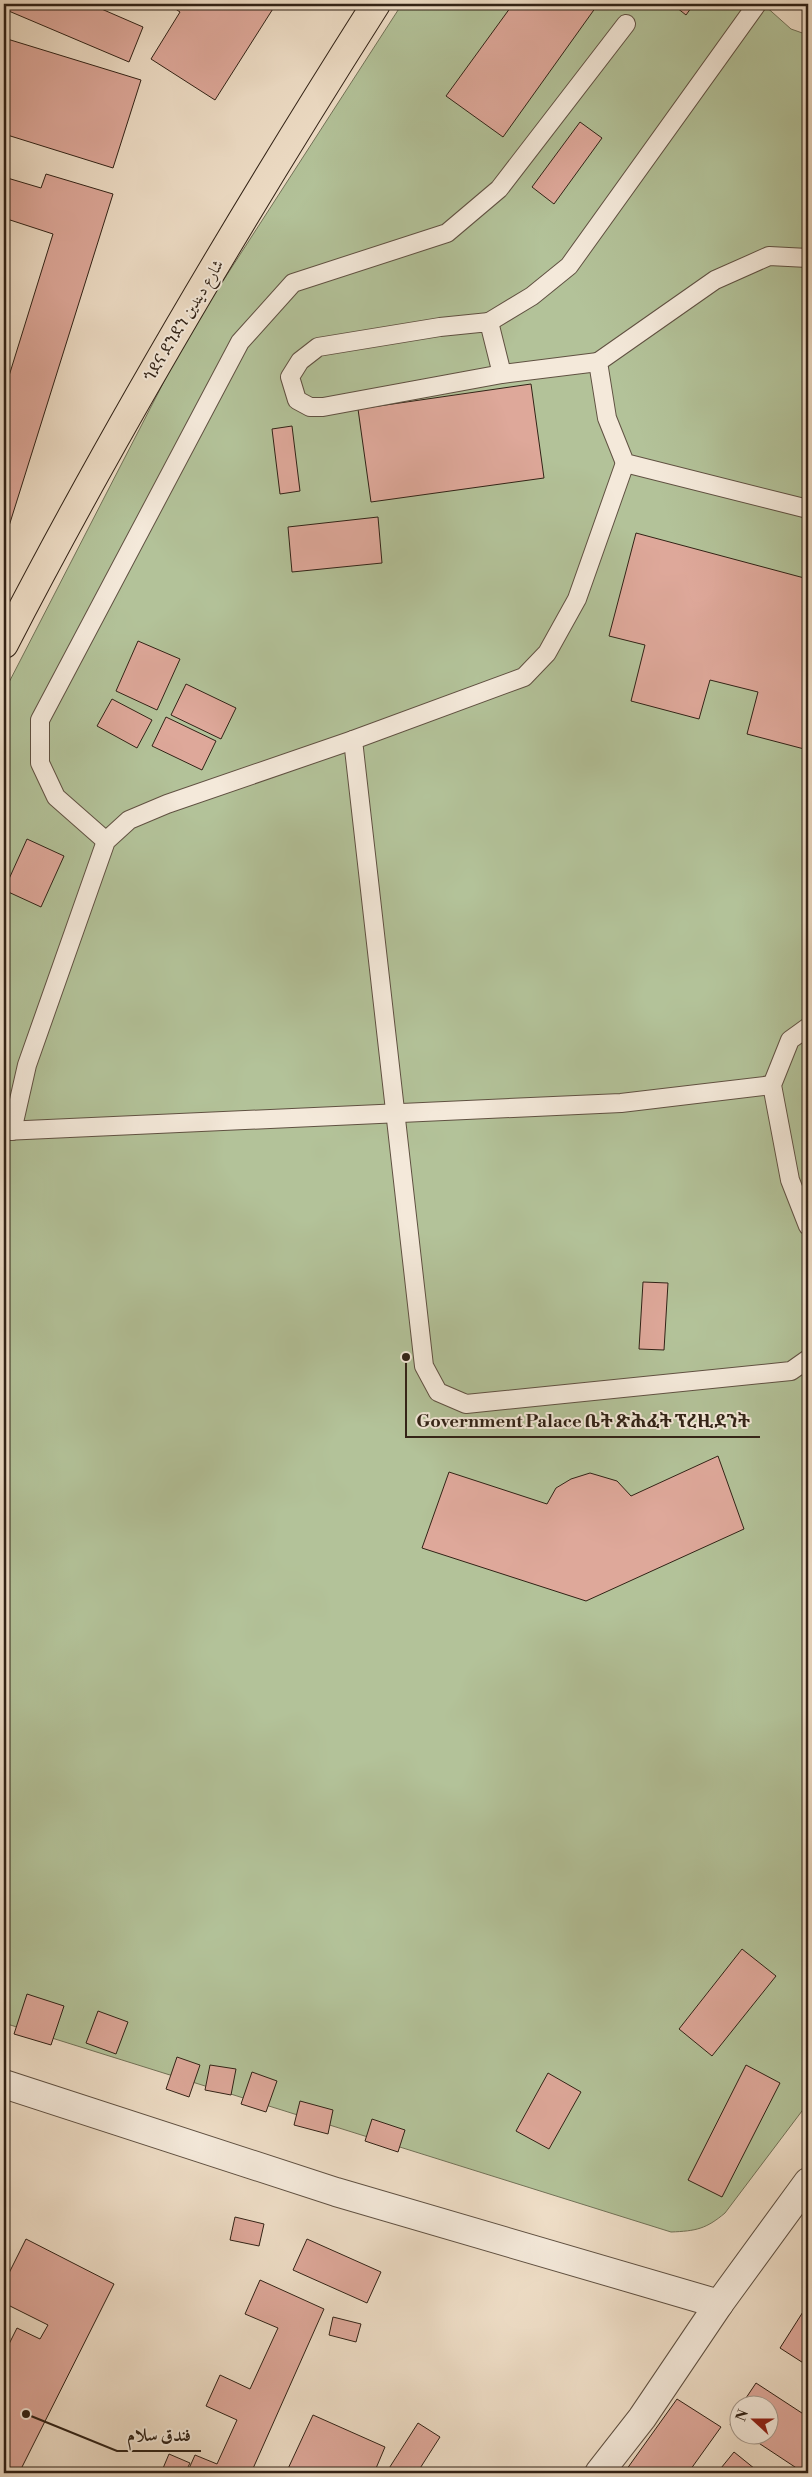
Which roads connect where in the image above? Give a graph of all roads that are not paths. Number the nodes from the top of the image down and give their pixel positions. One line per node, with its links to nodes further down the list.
1 (376, 4): 10 (main road, ጎደና ደንደን شارع ديندين)
2 (758, 4): 5 (lane)
3 (626, 24): 12 (lane)
4 (808, 258): 6 (lane)
5 (489, 322): 7 (lane); 7 (lane)
6 (598, 362): 7 (lane); 8 (lane)
7 (502, 374)
8 (624, 462): 9 (lane); 11 (lane)
9 (808, 509)
10 (7, 632)
11 (353, 740): 12 (lane); 15 (lane)
12 (106, 841): 16 (lane)
13 (808, 1027): 14 (lane)
14 (772, 1085): 15 (lane); 17 (lane)
15 (396, 1115): 16 (lane); 18 (lane)
16 (8, 1131)
17 (808, 1226)
18 (808, 1359)
19 (4, 2084): 21 (street)
20 (808, 2182): 21 (street)
21 (719, 2304): 22 (street)
22 (599, 2473)

